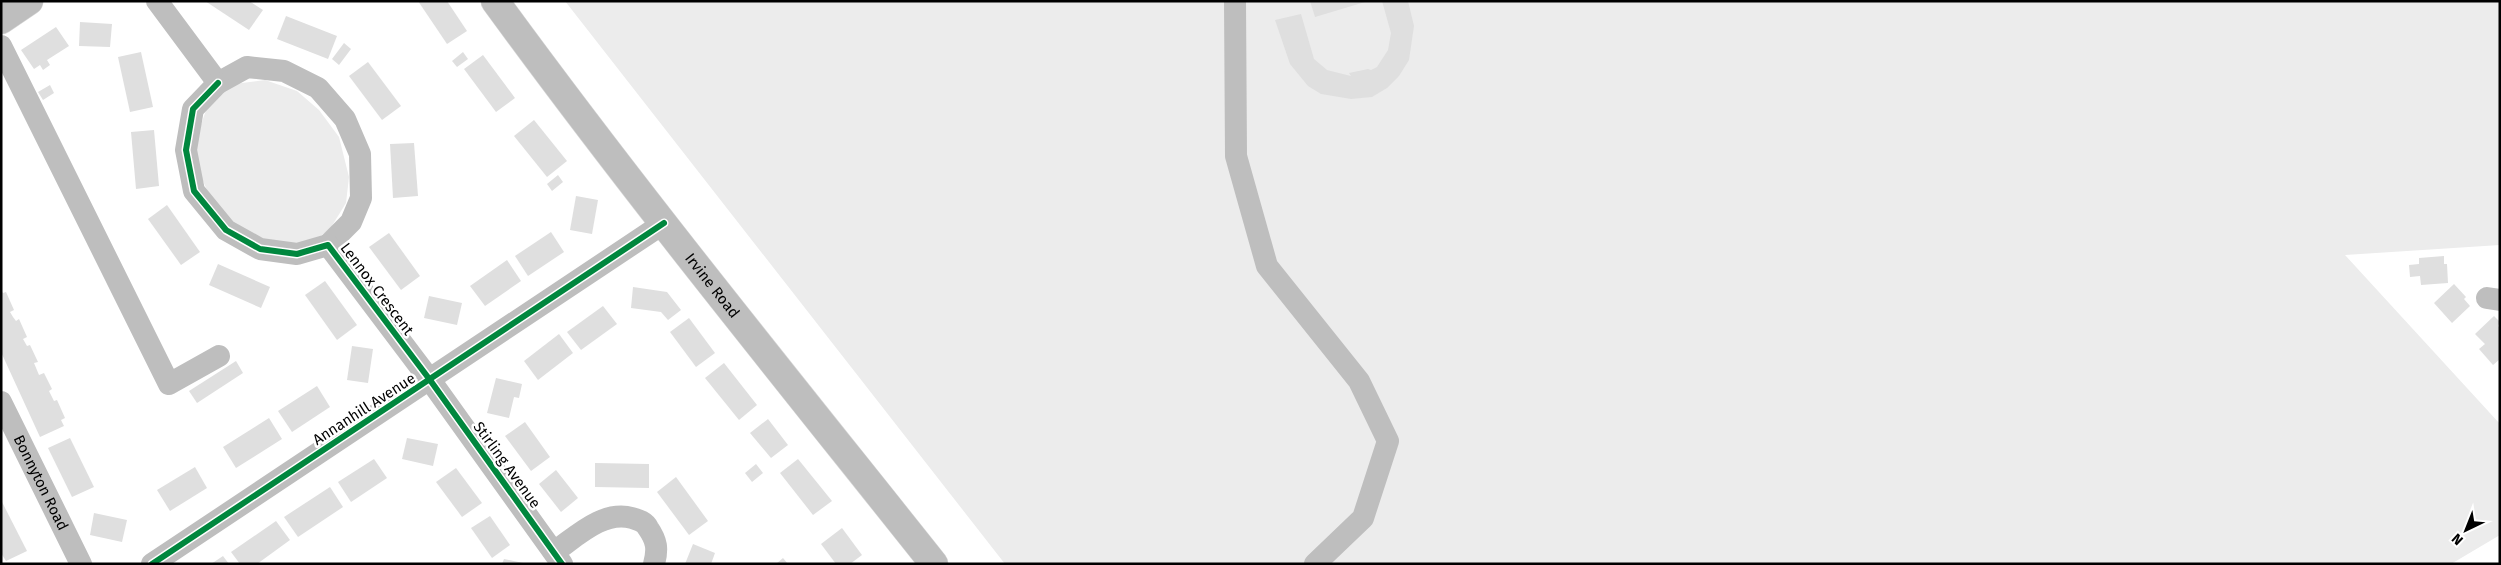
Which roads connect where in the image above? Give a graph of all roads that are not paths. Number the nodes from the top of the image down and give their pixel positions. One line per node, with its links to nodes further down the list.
1 (30, 1): 5 (main road)
2 (157, 1): 7 (street)
3 (495, 1): 8 (main road, Irvine Road)
4 (1235, 1): 18 (street)
5 (1, 20)
6 (1, 46): 10 (street)
7 (218, 84): 9 (street, Lennox Crescent); 9 (street, Lennox Crescent)
8 (664, 223): 11 (street, Annanhill Avenue); 17 (main road, Irvine Road)
9 (328, 245): 11 (street, Lennox Crescent)
10 (219, 356)
11 (430, 380): 13 (street, Stirling Avenue); 15 (street, Annanhill Avenue)
12 (1, 402): 14 (street, Bonnyton Road)
13 (558, 558): 16 (street)
14 (81, 564)
15 (152, 564)
16 (654, 564)
17 (934, 564)
18 (1315, 564)

